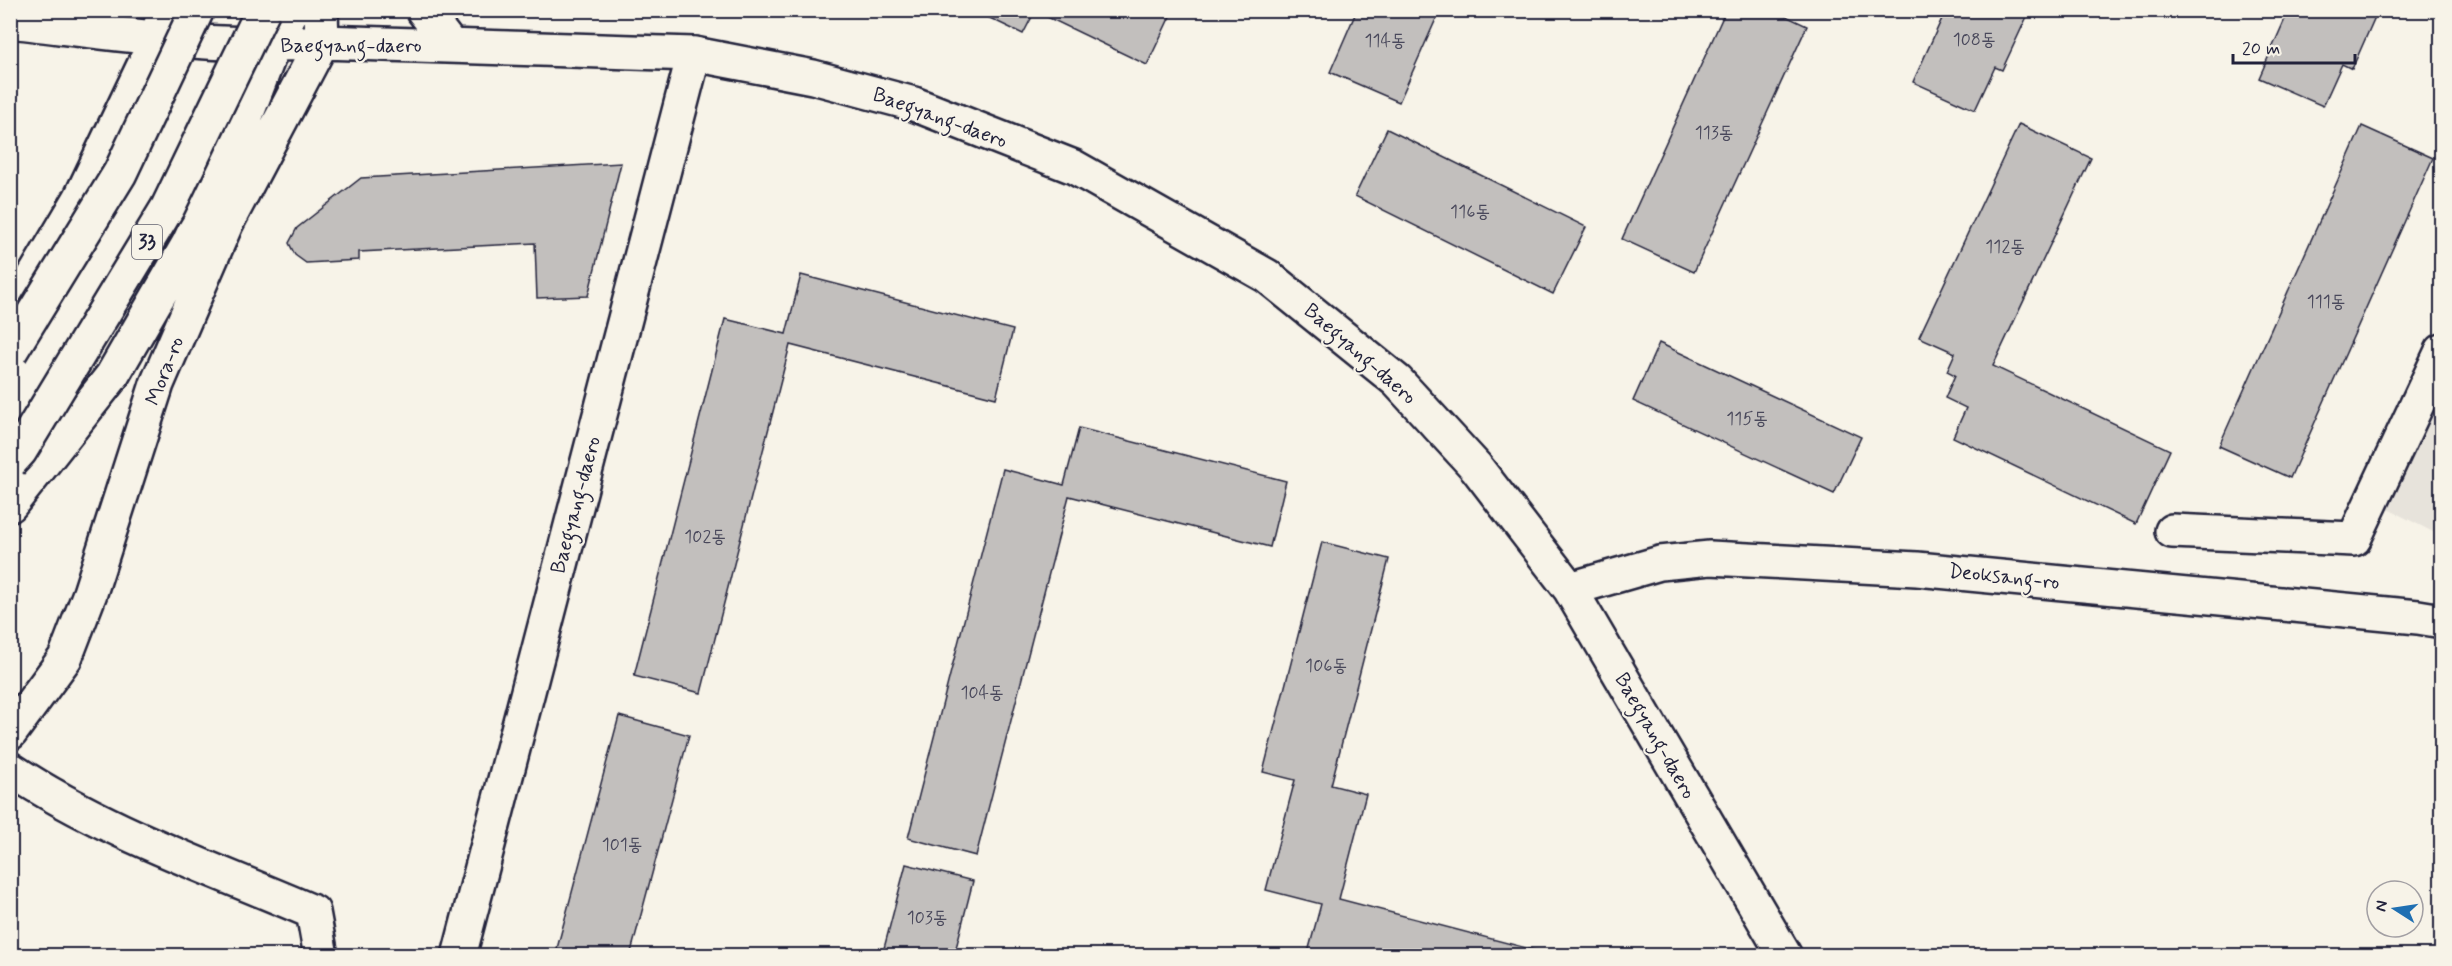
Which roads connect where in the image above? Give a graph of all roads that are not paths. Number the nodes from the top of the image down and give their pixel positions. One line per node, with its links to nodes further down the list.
1 (197, 10): 13 (main road, bridge)
2 (263, 10): 14 (main road, 33, bridge)
3 (292, 10): 8 (main road, Mora-ro)
4 (423, 10): 9 (main road)
5 (10, 21): 6 (main road, Baegyang-daero)
6 (161, 25): 8 (main road, Baegyang-daero); 11 (main road)
7 (321, 26): 8 (main road, Baegyang-daero); 9 (main road, Baegyang-daero); 19 (main road, Mora-ro)
8 (273, 46): 15 (main road, Mora-ro)
9 (451, 46): 10 (main road, Baegyang-daero)
10 (694, 54): 17 (main road, Baegyang-daero); 22 (main road, Baegyang-daero)
11 (10, 317)
12 (2442, 351): 16 (main road)
13 (10, 352)
14 (10, 462)
15 (10, 506)
16 (2172, 531)
17 (1570, 589): 18 (main road, Deoksang-ro); 23 (main road, Baegyang-daero)
18 (2442, 621)
19 (10, 733)
20 (10, 769): 21 (main road)
21 (321, 956)
22 (459, 956)
23 (1785, 956)

